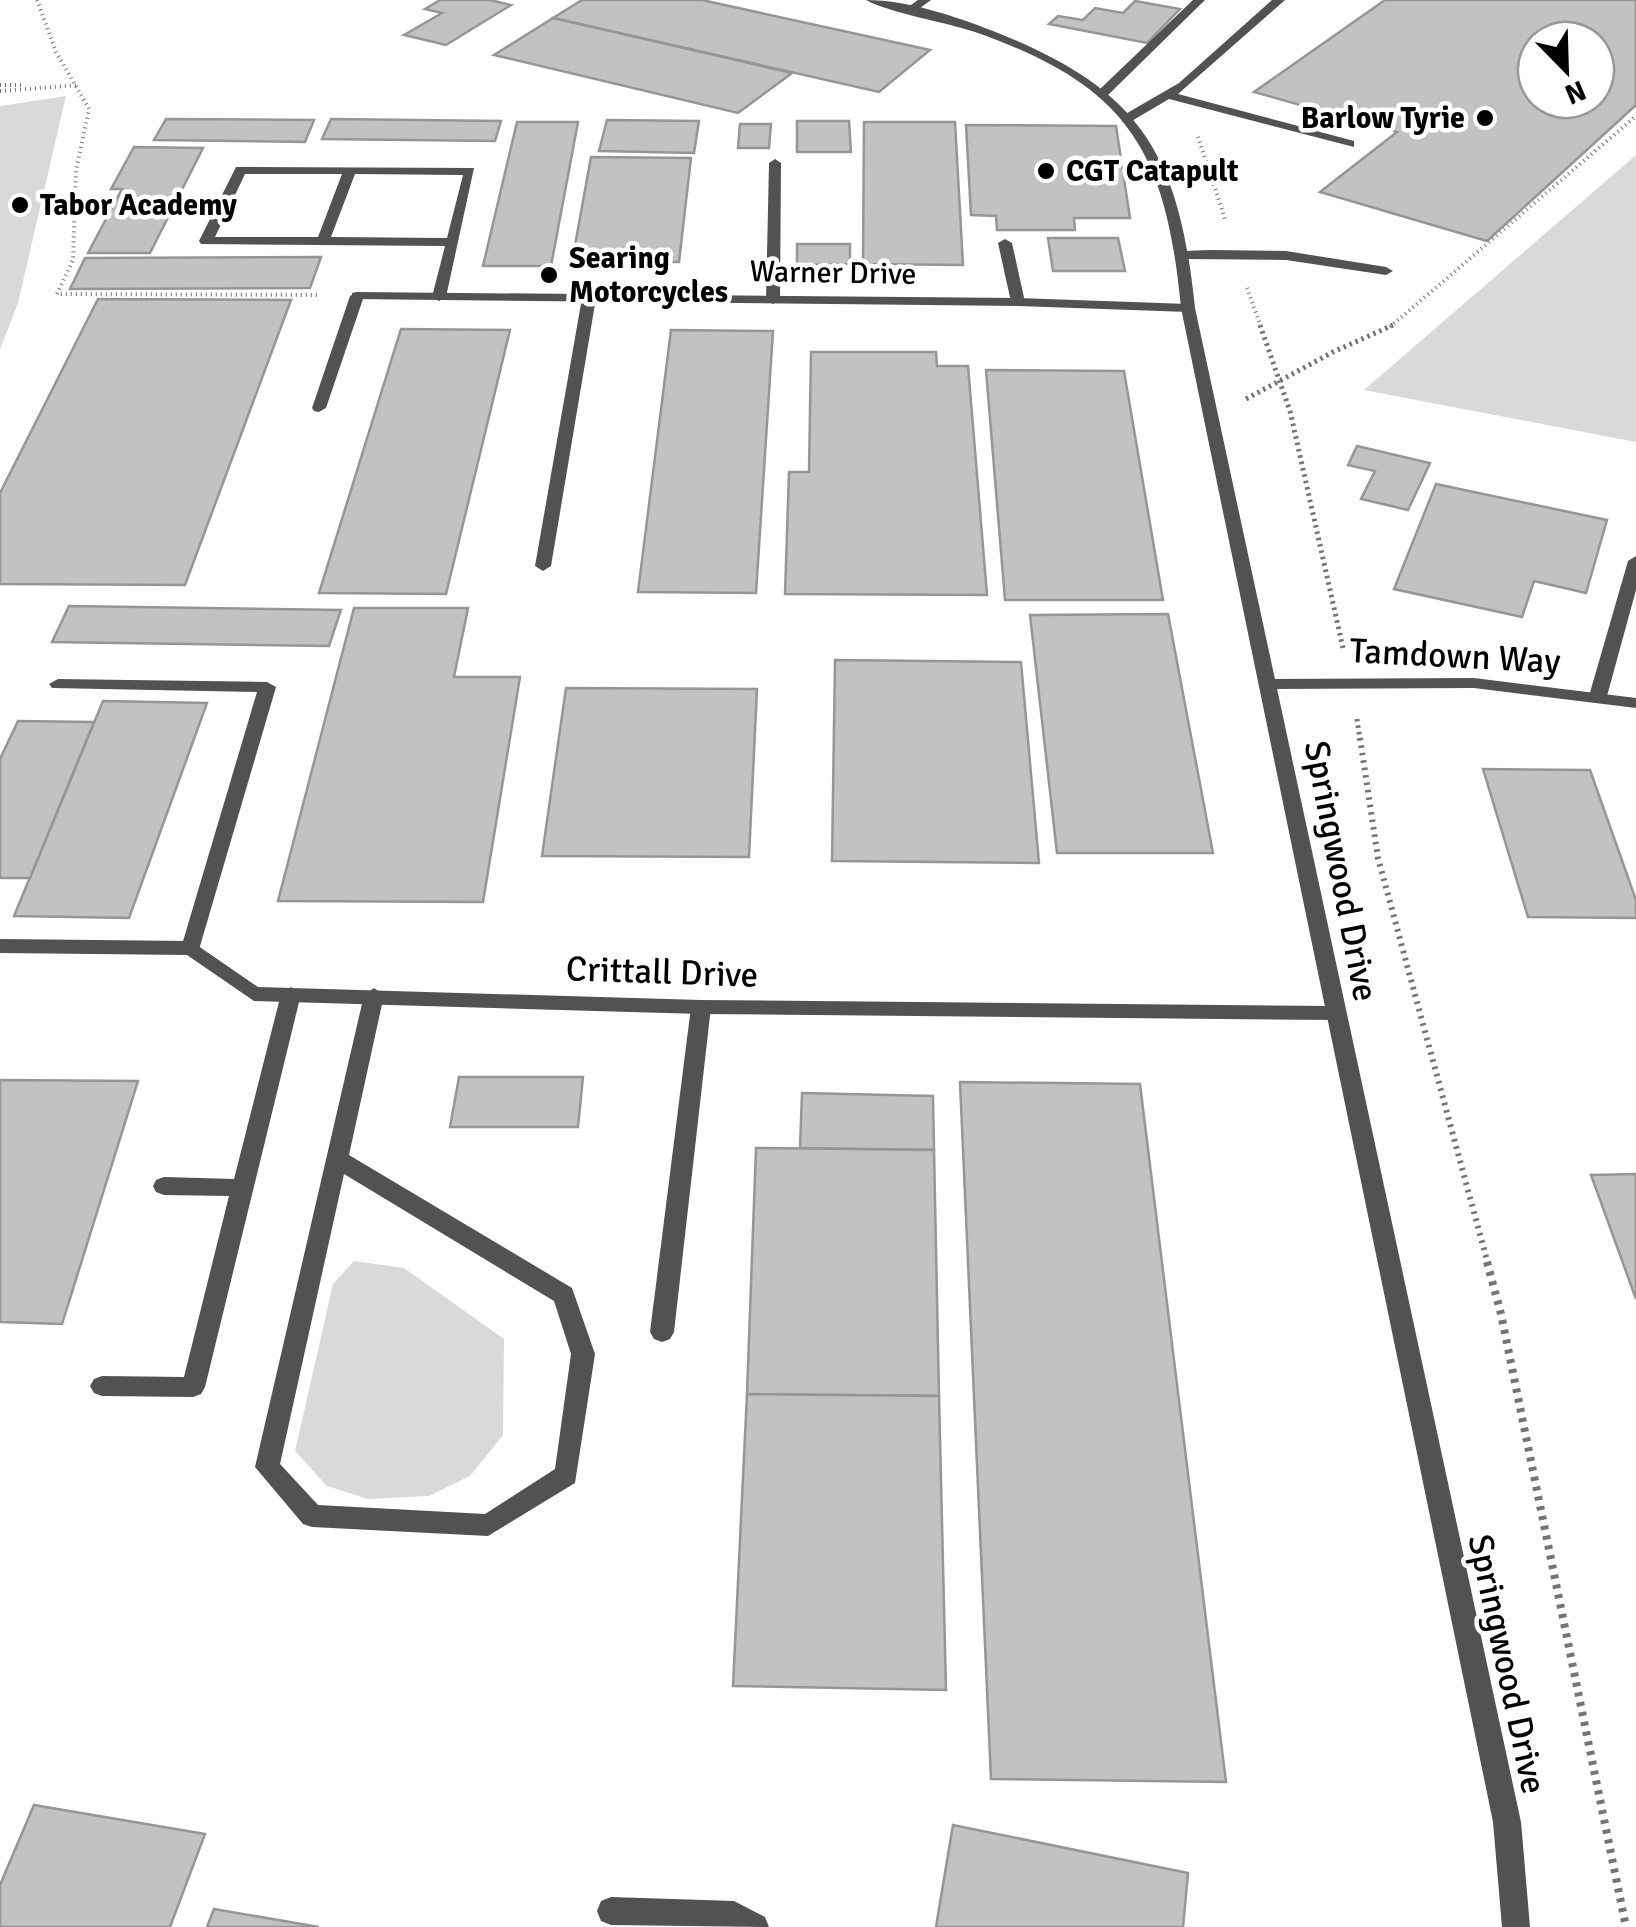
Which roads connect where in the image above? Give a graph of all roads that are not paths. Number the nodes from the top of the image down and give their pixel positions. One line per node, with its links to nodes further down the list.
1 (872, 0): 5 (street, Springwood Drive)
2 (924, 0): 5 (street)
3 (1200, 0): 6 (street)
4 (1279, 0): 7 (street)
5 (912, 9): 6 (street, Springwood Drive)
6 (1102, 94): 8 (street, Springwood Drive)
7 (1168, 95): 8 (street); 9 (street)
8 (1126, 119): 15 (street, Springwood Drive)
9 (1350, 144)
10 (775, 162): 19 (street)
11 (350, 170): 12 (street); 12 (street); 13 (street)
12 (323, 242): 13 (street)
13 (453, 242): 17 (street)
14 (1005, 243): 20 (street)
15 (1184, 255): 16 (street); 21 (street, Springwood Drive)
16 (1386, 271)
17 (439, 297): 18 (street, Warner Drive); 22 (street, Warner Drive)
18 (589, 298): 19 (street, Warner Drive); 24 (street)
19 (773, 300): 20 (street, Warner Drive)
20 (1018, 302): 21 (street, Warner Drive)
21 (1188, 308): 26 (street, Springwood Drive)
22 (319, 408)
23 (1636, 561): 27 (street)
24 (542, 566)
25 (58, 684): 30 (street)
26 (1270, 684): 27 (street, Tamdown Way); 34 (street, Springwood Drive)
27 (1598, 696): 28 (street, Tamdown Way)
28 (1636, 703)
29 (0, 946): 30 (street)
30 (191, 948): 31 (street, Crittall Drive)
31 (291, 994): 32 (street, Crittall Drive); 37 (street)
32 (374, 994): 33 (street, Crittall Drive); 35 (street)
33 (701, 1007): 34 (street, Crittall Drive); 38 (street)
34 (1336, 1014): 42 (street, Springwood Drive)
35 (336, 1158): 35 (street)
36 (164, 1186): 37 (street)
37 (243, 1188): 39 (street)
38 (662, 1332)
39 (102, 1386)
40 (611, 1911): 41 (street)
41 (755, 1927)
42 (1516, 1927)

